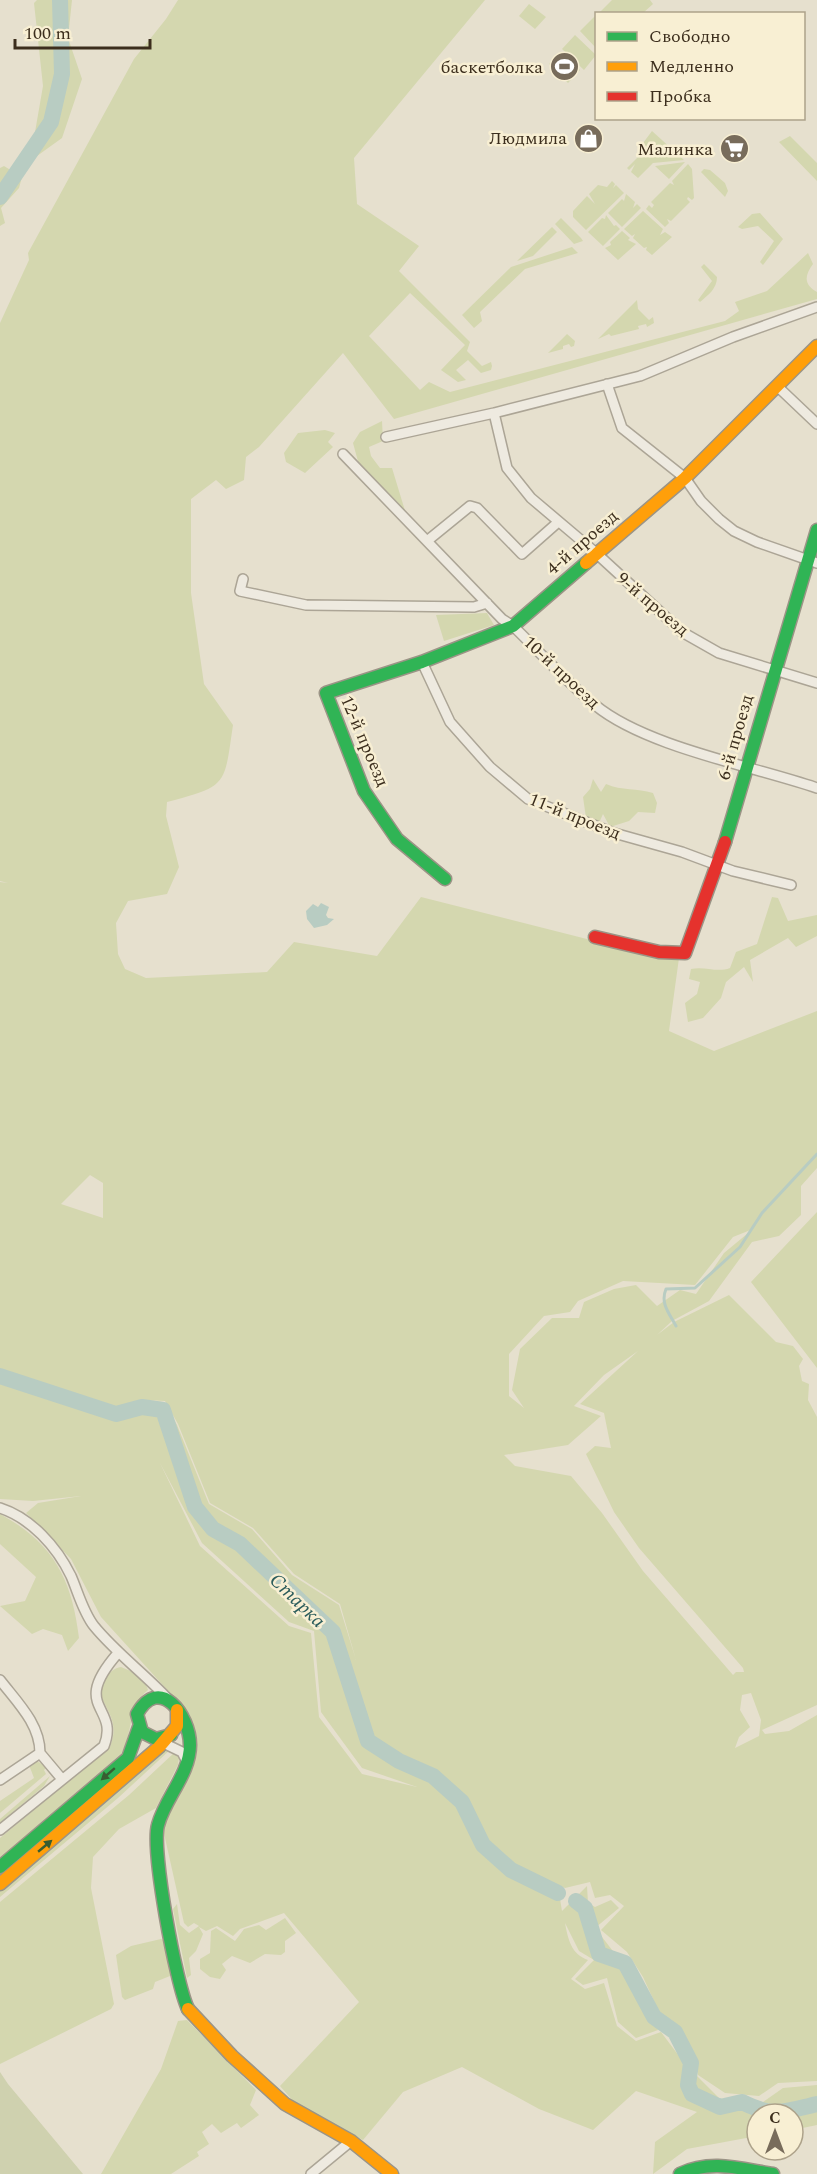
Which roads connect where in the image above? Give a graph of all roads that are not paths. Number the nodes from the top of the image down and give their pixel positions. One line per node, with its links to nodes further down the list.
1 (817, 307): 3 (street)
2 (817, 346): 4 (street, 4-й проезд)
3 (608, 384): 5 (street); 9 (street)
4 (777, 386): 6 (street); 9 (street, 4-й проезд)
5 (494, 413): 7 (street); 13 (street, 9-й проезд)
6 (817, 424)
7 (386, 437)
8 (344, 454): 12 (street, 10-й проезд)
9 (685, 478): 13 (street, 4-й проезд); 14 (street)
10 (556, 524): 12 (street)
11 (817, 530): 14 (street, 6-й проезд)
12 (427, 541): 16 (street, 10-й проезд)
13 (596, 553): 17 (street, 4-й проезд); 19 (street, 9-й проезд)
14 (812, 561): 19 (street, 6-й проезд)
15 (243, 579): 16 (street)
16 (486, 603): 17 (street, 10-й проезд)
17 (513, 626): 18 (street, 4-й проезд); 22 (street, 10-й проезд)
18 (422, 662): 21 (street, 4-й проезд); 24 (street, 11-й проезд)
19 (774, 670): 20 (street, 9-й проезд); 22 (street, 6-й проезд)
20 (817, 683)
21 (326, 693): 25 (street, 12-й проезд)
22 (746, 765): 23 (street, 10-й проезд); 24 (street, 6-й проезд)
23 (817, 788)
24 (718, 864): 26 (street, 11-й проезд); 27 (street, 6-й проезд)
25 (445, 879)
26 (791, 885)
27 (595, 937)
28 (0, 1508): 29 (street)
29 (118, 1653): 31 (street); 38 (street)
30 (0, 1680): 36 (street)
31 (152, 1682): 32 (street); 33 (street)
32 (148, 1699): 33 (street); 34 (street)
33 (173, 1704): 35 (street); 37 (street)
34 (139, 1727): 35 (street); 41 (street, one-way to 41)
35 (162, 1739): 37 (street); 42 (street, one-way to 35)
36 (40, 1753): 38 (street); 39 (street)
37 (187, 1762): 43 (street)
38 (61, 1778): 40 (street)
39 (0, 1780)
40 (0, 1830)
41 (0, 1867)
42 (0, 1884)
43 (351, 2140): 44 (street); 45 (street)
44 (311, 2174)
45 (392, 2174)
46 (680, 2174): 47 (street)
47 (773, 2174)

